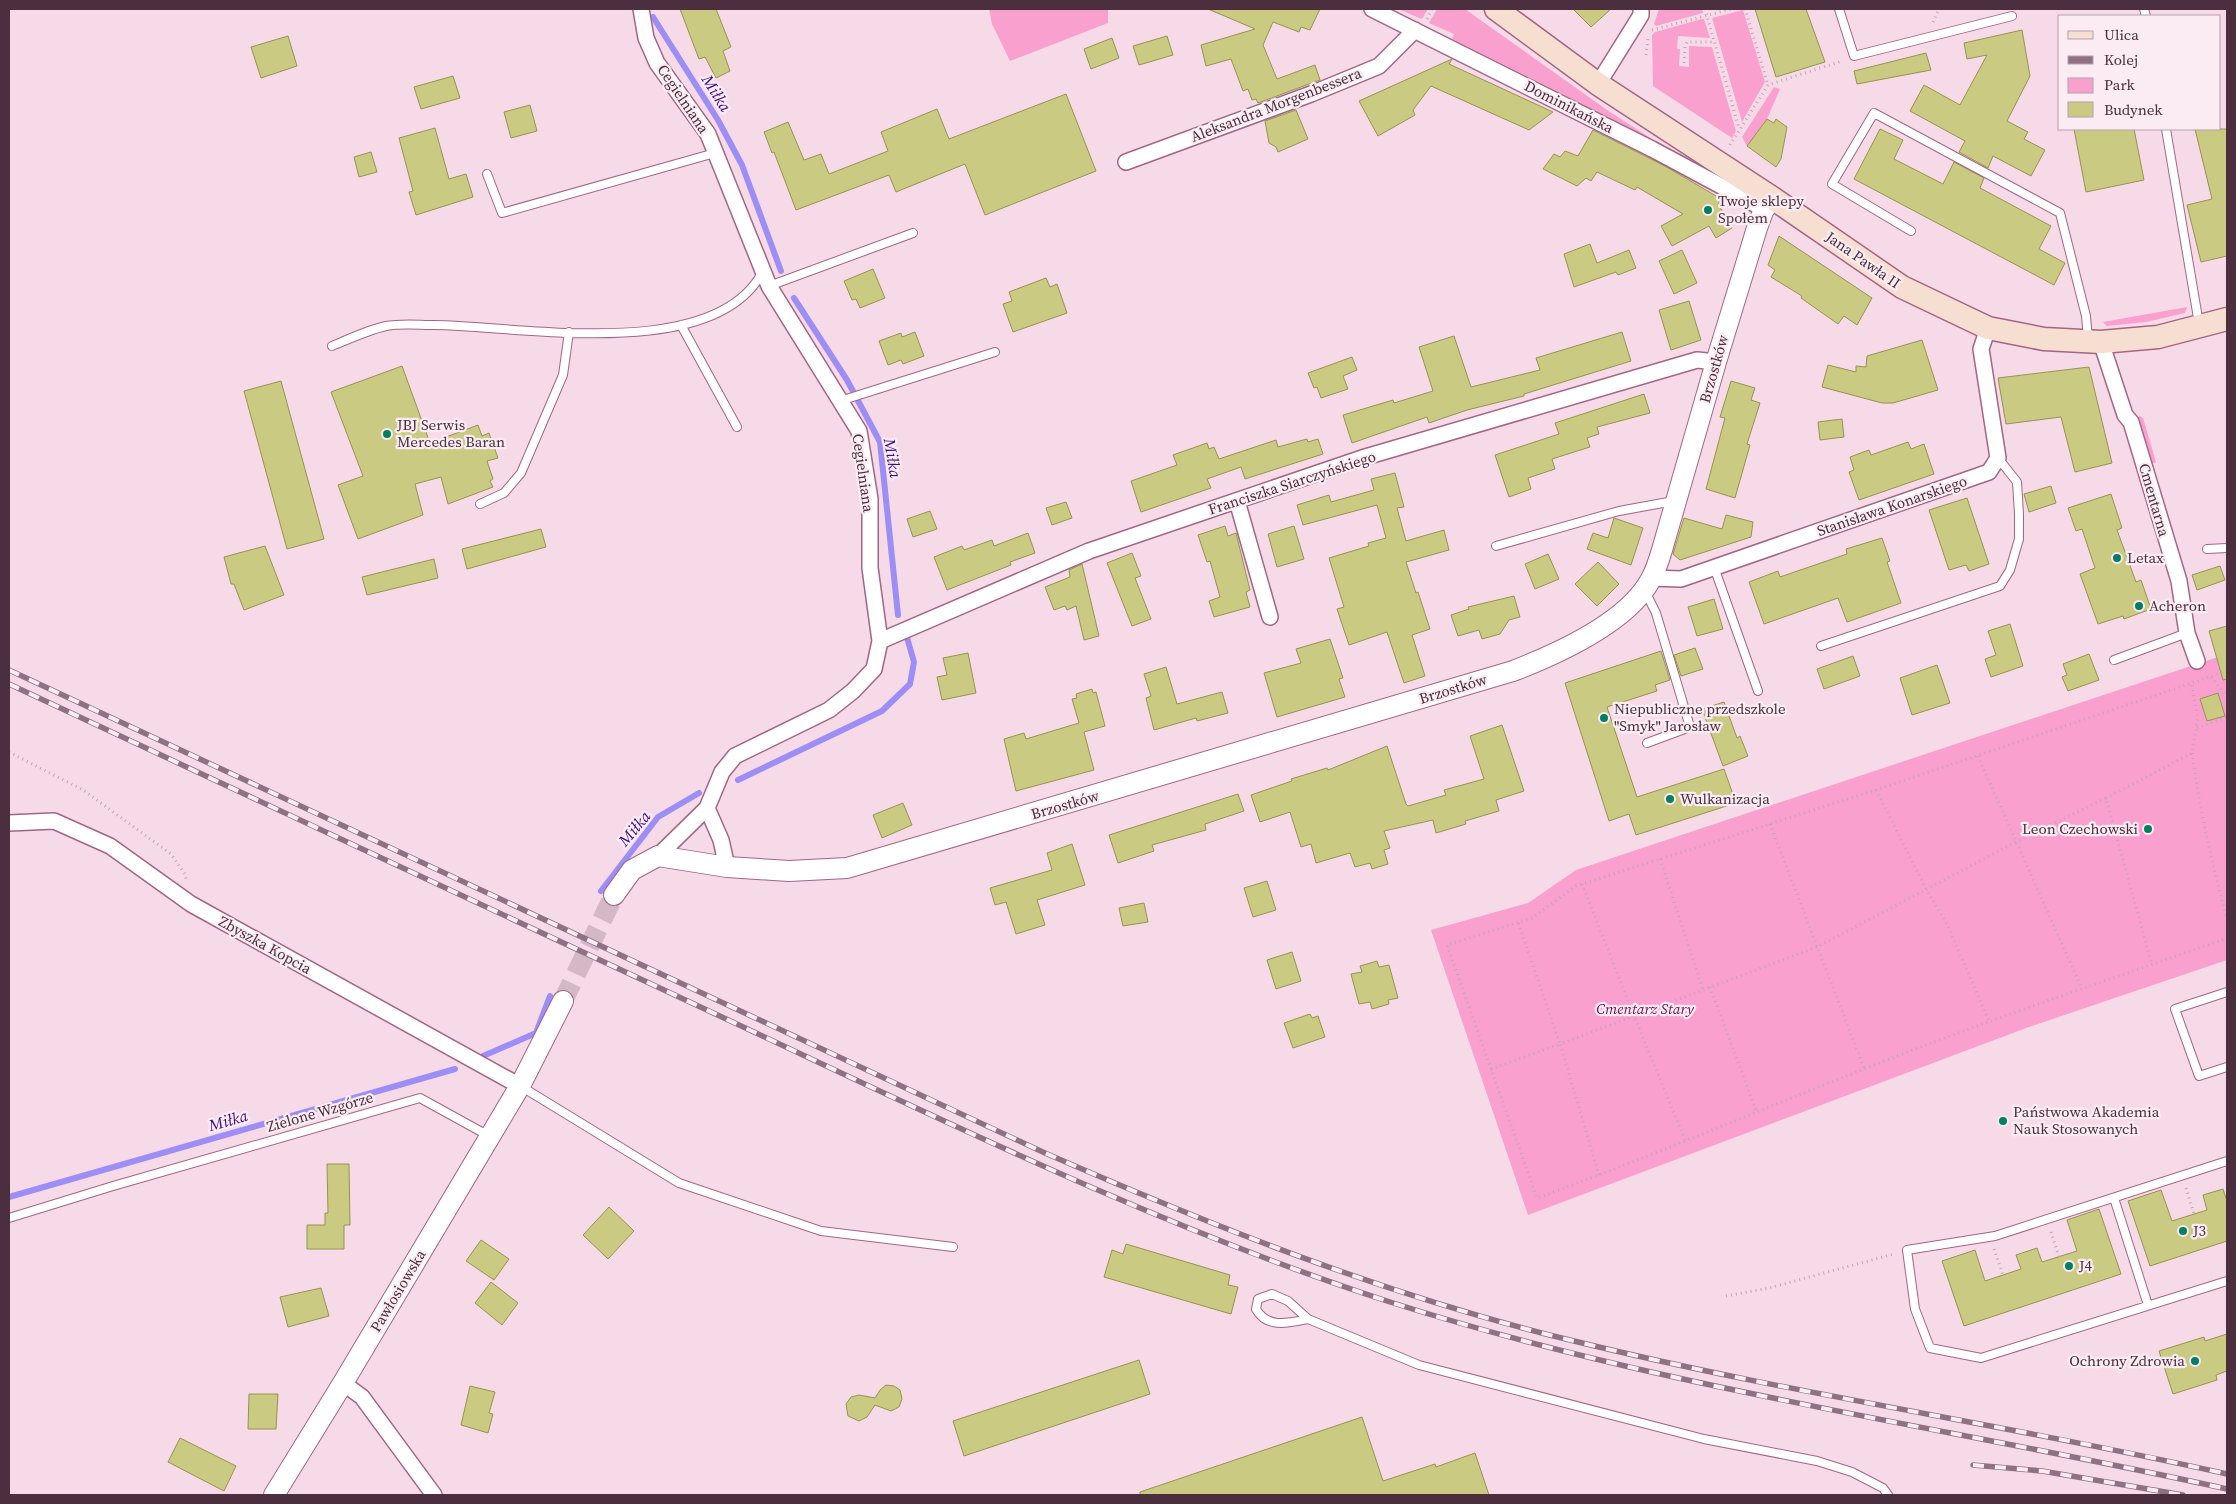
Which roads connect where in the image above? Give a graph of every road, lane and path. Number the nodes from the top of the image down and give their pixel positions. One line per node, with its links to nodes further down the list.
1 (641, 9): 21 (street, Cegielniana)
2 (1372, 9): 11 (street, Dominikańska)
3 (1496, 9): 16 (main road, Jana Pawła II)
4 (1641, 9): 16 (street)
5 (1705, 9): 9 (path)
6 (1731, 9): 9 (path)
7 (1745, 9): 17 (path)
8 (1839, 9): 14 (lane)
9 (1707, 15): 12 (path); 13 (path)
10 (2012, 16): 14 (lane)
11 (1415, 30): 22 (street, Aleksandra Morgenbessera); 24 (street, Dominikańska)
12 (1715, 42): 15 (path); 18 (path)
13 (1646, 55)
14 (1854, 56): 17 (path)
15 (1684, 63)
16 (1598, 84): 24 (main road, Jana Pawła II)
17 (1768, 85): 18 (path)
18 (1740, 129): 20 (path)
19 (2166, 130): 30 (lane)
20 (1730, 146)
21 (715, 152): 23 (lane); 27 (street, Cegielniana)
22 (1126, 162)
23 (487, 174)
24 (1769, 204): 31 (main road, Jana Pawła II); 36 (street, Brzostków)
25 (1911, 231): 33 (lane)
26 (914, 233): 27 (lane)
27 (766, 280): 29 (lane); 37 (street, Cegielniana)
28 (2227, 319): 30 (main road, Jana Pawła II)
29 (681, 325): 32 (lane); 38 (lane)
30 (2200, 326): 33 (main road, Jana Pawła II)
31 (1988, 328): 33 (main road, Jana Pawła II); 39 (street)
32 (569, 332): 34 (lane); 42 (lane)
33 (2095, 341): 49 (street, Cmentarna)
34 (332, 346)
35 (995, 352): 37 (lane)
36 (1716, 362): 40 (street, Brzostków); 41 (street, Franciszka Siarczyńskiego)
37 (844, 400): 50 (street, Cegielniana)
38 (737, 427)
39 (1998, 458): 46 (street, Stanisława Konarskiego); 51 (lane)
40 (1676, 500): 43 (lane); 47 (street, Brzostków)
41 (1237, 501): 48 (street); 50 (street, Franciszka Siarczyńskiego)
42 (480, 504)
43 (1496, 546)
44 (2227, 548): 45 (lane)
45 (2206, 549)
46 (1714, 567): 47 (street, Stanisława Konarskiego); 57 (lane)
47 (1648, 584): 61 (lane); 73 (street, Brzostków)
48 (1270, 617)
49 (2188, 633): 52 (lane); 53 (street, Cmentarna)
50 (880, 641): 67 (street, Cegielniana)
51 (1821, 646)
52 (2114, 660)
53 (2197, 661): 56 (path)
54 (2227, 671): 55 (path)
55 (2211, 676): 56 (path); 58 (path)
56 (2190, 683): 60 (path); 64 (path)
57 (1758, 691)
58 (2227, 697)
59 (2227, 718): 60 (path)
60 (2197, 728): 63 (path)
61 (1647, 743)
62 (9, 752): 77 (path)
63 (2192, 753): 66 (path); 78 (path)
64 (1978, 756): 65 (path); 70 (path)
65 (1876, 790): 69 (path); 75 (path)
66 (2106, 798): 70 (path); 82 (path)
67 (707, 808): 71 (street, Cegielniana); 73 (street)
68 (9, 823): 77 (street, Zbyszka Kopcia)
69 (1770, 824): 72 (path); 81 (path)
70 (2016, 842): 75 (path); 85 (path)
71 (658, 856): 73 (street, Brzostków); 76 (street)
72 (1660, 859): 74 (path); 84 (path)
73 (728, 867)
74 (1582, 884): 79 (path); 88 (path)
75 (1926, 889): 81 (path); 89 (path)
76 (614, 895)
77 (191, 904): 94 (street, Zbyszka Kopcia)
78 (2227, 918)
79 (1518, 922): 90 (path); 93 (path)
80 (2227, 938): 82 (path)
81 (1817, 947): 83 (path); 92 (path)
82 (2152, 965): 85 (path)
83 (1710, 988): 84 (path); 95 (path)
84 (1703, 990): 88 (path)
85 (2082, 990): 89 (path)
86 (2227, 992): 91 (lane)
87 (564, 1001): 94 (street, Pawłosiowska)
88 (1634, 1016): 90 (path); 97 (path)
89 (1989, 1021): 92 (path)
90 (1560, 1044): 93 (path); 99 (path)
91 (2227, 1067)
92 (1864, 1068): 95 (path)
93 (1491, 1069): 99 (path)
94 (520, 1086): 96 (street, Pawłosiowska); 106 (lane)
95 (1756, 1112): 97 (path)
96 (489, 1136): 103 (lane, Zielone Wzgórze); 114 (street, Pawłosiowska)
97 (1686, 1142): 99 (path)
98 (2227, 1161): 100 (lane)
99 (1600, 1175)
100 (2182, 1176): 101 (lane); 102 (path)
101 (2114, 1198): 104 (lane); 112 (lane)
102 (2194, 1214)
103 (9, 1218)
104 (2047, 1219): 105 (lane); 108 (path)
105 (1991, 1236): 107 (lane); 109 (path)
106 (953, 1247)
107 (1907, 1250): 111 (path); 112 (lane)
108 (2059, 1256)
109 (2003, 1275)
110 (2227, 1280): 112 (lane)
111 (1726, 1296)
112 (2148, 1305)
113 (1308, 1319): 113 (lane); 117 (lane)
114 (343, 1383): 115 (street, Pawłosiowska); 116 (street)
115 (274, 1495)
116 (434, 1495)
117 (1888, 1495)

